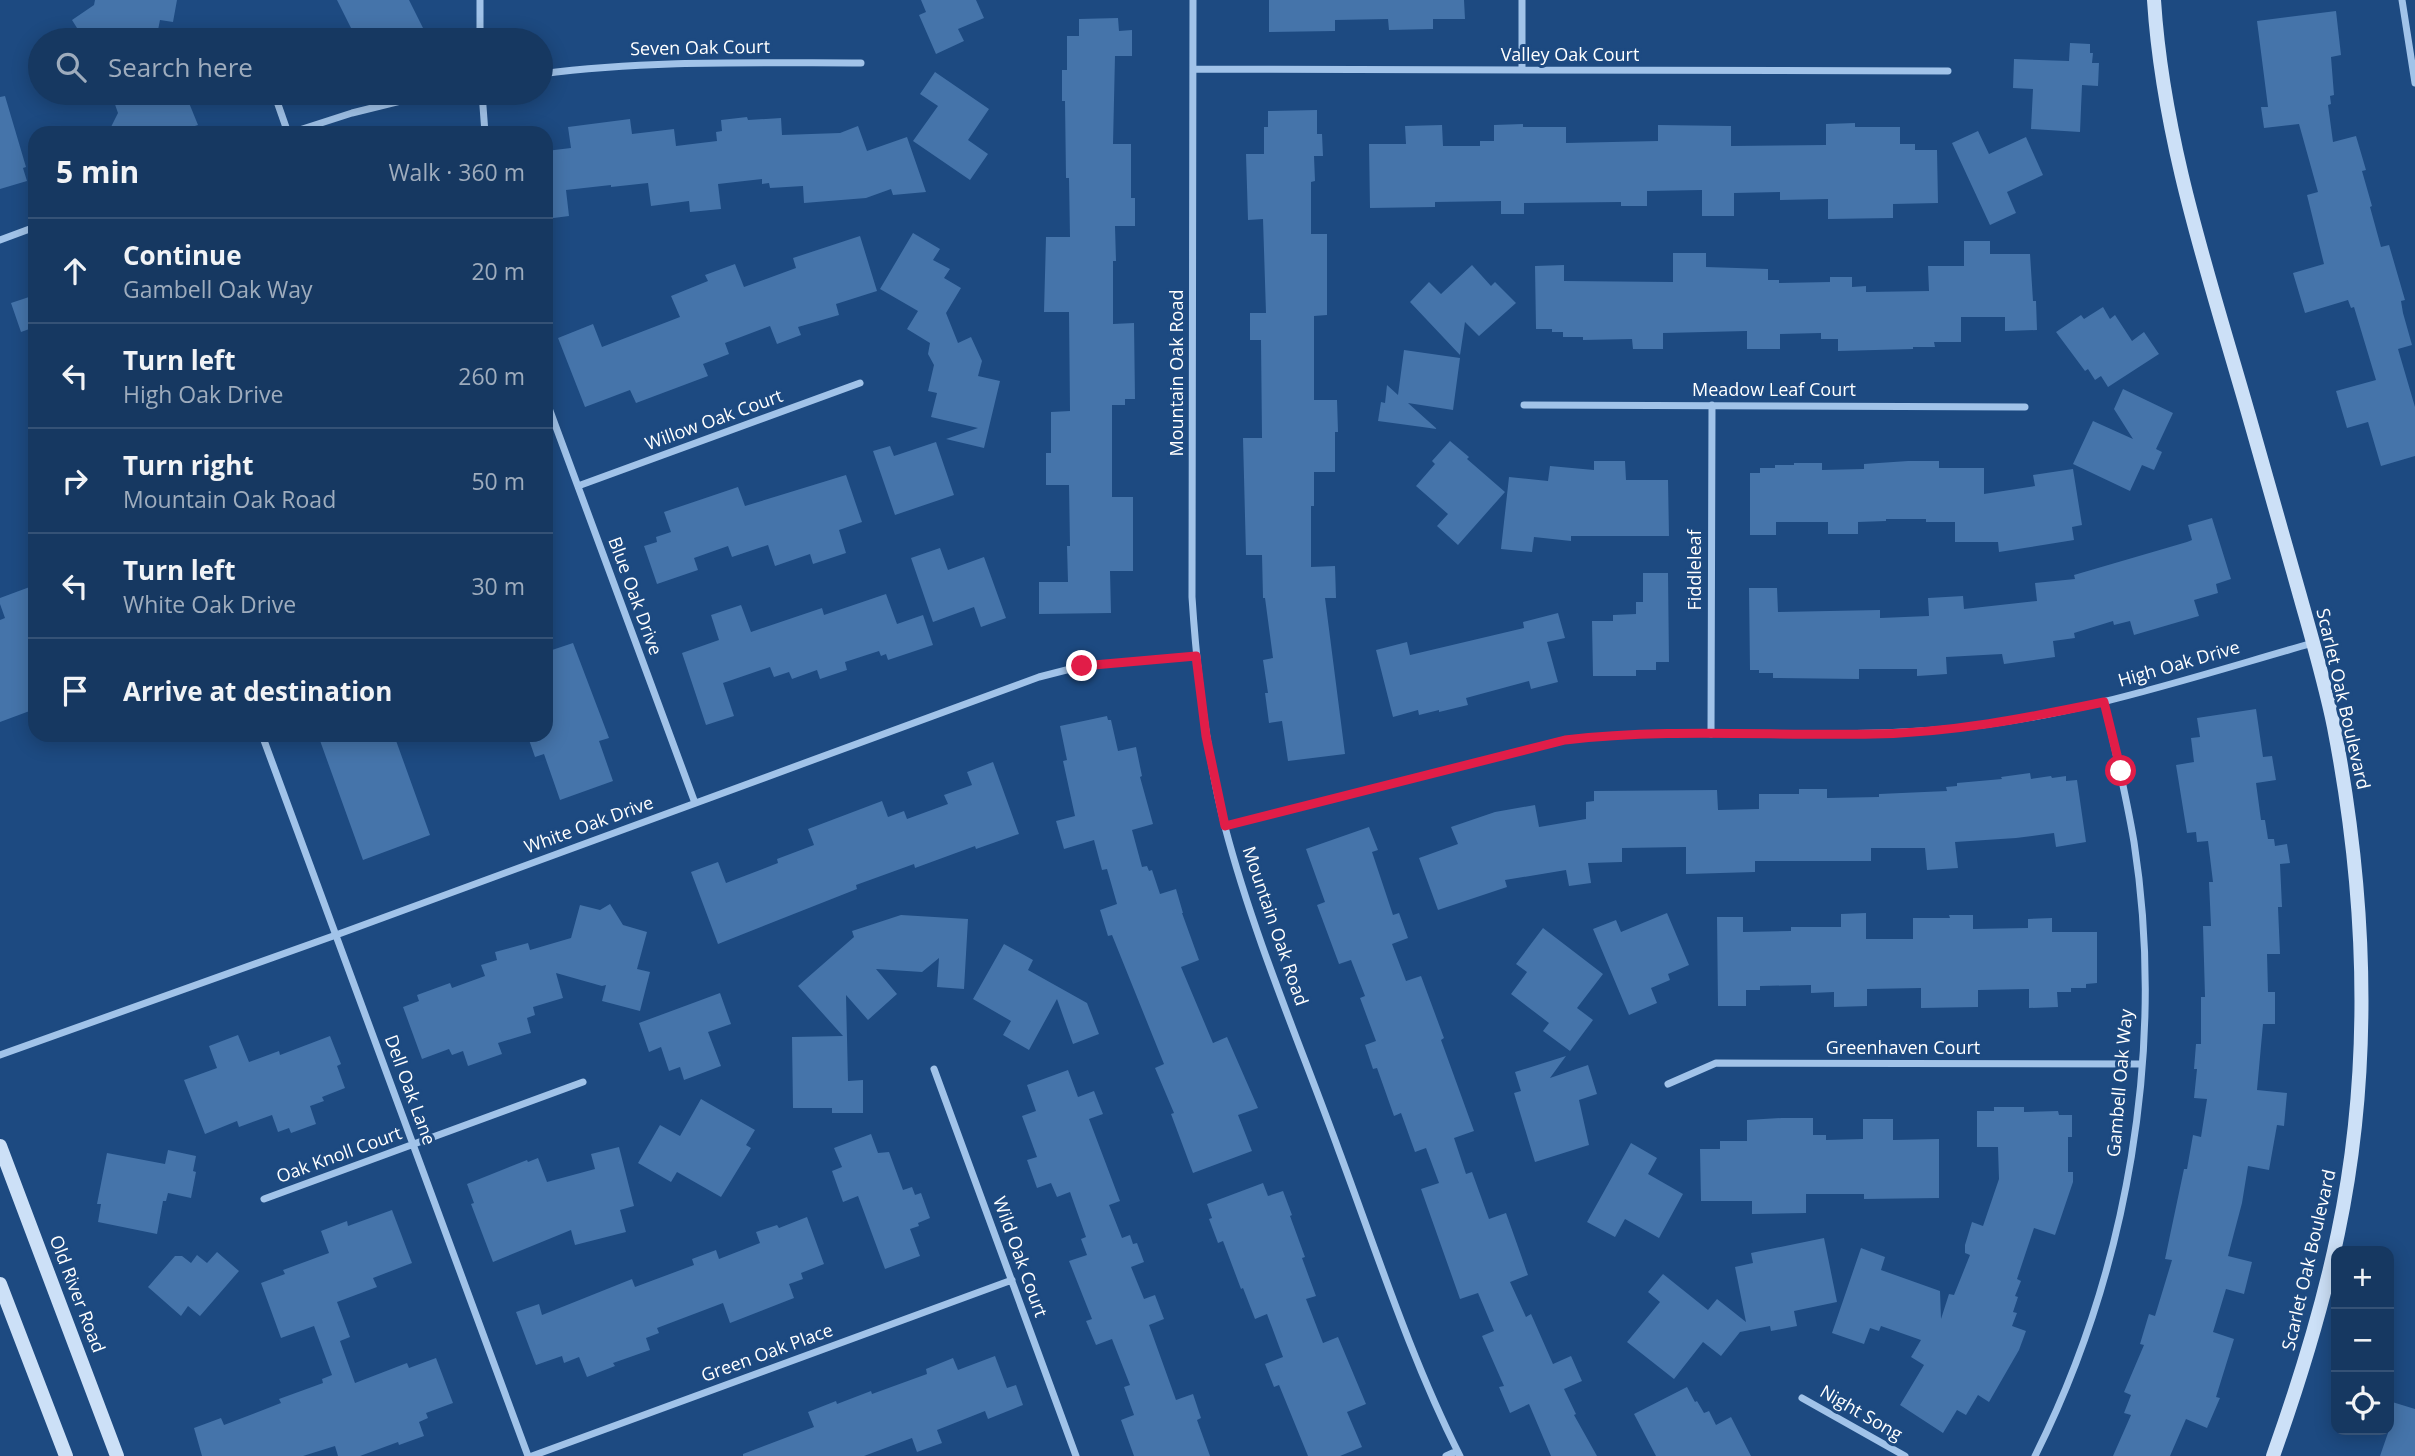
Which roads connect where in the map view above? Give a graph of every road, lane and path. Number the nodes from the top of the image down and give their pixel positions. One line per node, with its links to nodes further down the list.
1 (480, 0): 6 (street)
2 (1193, 0): 8 (street, Mountain Oak Road)
3 (1522, 0): 9 (street)
4 (2154, 0): 27 (street, Scarlet Oak Boulevard)
5 (2402, 0): 12 (street)
6 (480, 28)
7 (861, 63): 11 (street, Seven Oak Court)
8 (1193, 69): 9 (street, Valley Oak Court); 28 (street, Mountain Oak Road)
9 (1522, 70): 10 (street, Valley Oak Court)
10 (1948, 71)
11 (553, 73)
12 (2415, 83)
13 (278, 105): 16 (street)
14 (384, 105): 17 (street)
15 (483, 105): 18 (street)
16 (286, 126)
17 (311, 126)
18 (484, 126)
19 (28, 230): 20 (street)
20 (0, 240)
21 (860, 383): 26 (street, Willow Oak Court)
22 (1524, 405): 23 (street, Meadow Leaf Court)
23 (1712, 405): 24 (street, Meadow Leaf Court); 30 (street, Fiddleleaf)
24 (2025, 407)
25 (553, 419): 26 (street, Blue Oak Drive)
26 (578, 486): 32 (street, Blue Oak Drive)
27 (2313, 643): 29 (street, High Oak Drive); 54 (street, Scarlet Oak Boulevard)
28 (1196, 656): 32 (street, White Oak Drive); 33 (street, Mountain Oak Road)
29 (2104, 702): 30 (street, High Oak Drive); 36 (street, Gambell Oak Way)
30 (1711, 734): 33 (street, High Oak Drive)
31 (265, 742): 34 (street, Dell Oak Lane)
32 (695, 803): 34 (street, White Oak Drive)
33 (1225, 826): 46 (street, Mountain Oak Road)
34 (336, 935): 35 (street, White Oak Drive); 40 (street, Dell Oak Lane)
35 (0, 1055)
36 (2141, 1064): 39 (street, Greenhaven Court); 53 (street, Gambell Oak Way)
37 (934, 1069): 43 (street, Wild Oak Court)
38 (583, 1082): 40 (street, Oak Knoll Court)
39 (1668, 1084)
40 (413, 1144): 42 (street, Oak Knoll Court); 49 (street, Dell Oak Lane)
41 (0, 1146): 48 (street, Old River Road)
42 (264, 1199)
43 (1012, 1280): 49 (street, Green Oak Place); 50 (street, Wild Oak Court)
44 (0, 1284): 47 (street)
45 (1802, 1398): 52 (street, Night Song)
46 (1458, 1453): 51 (street)
47 (66, 1456)
48 (117, 1456)
49 (530, 1456)
50 (1076, 1456)
51 (1446, 1456)
52 (1905, 1456)
53 (2035, 1456)
54 (2273, 1456)

